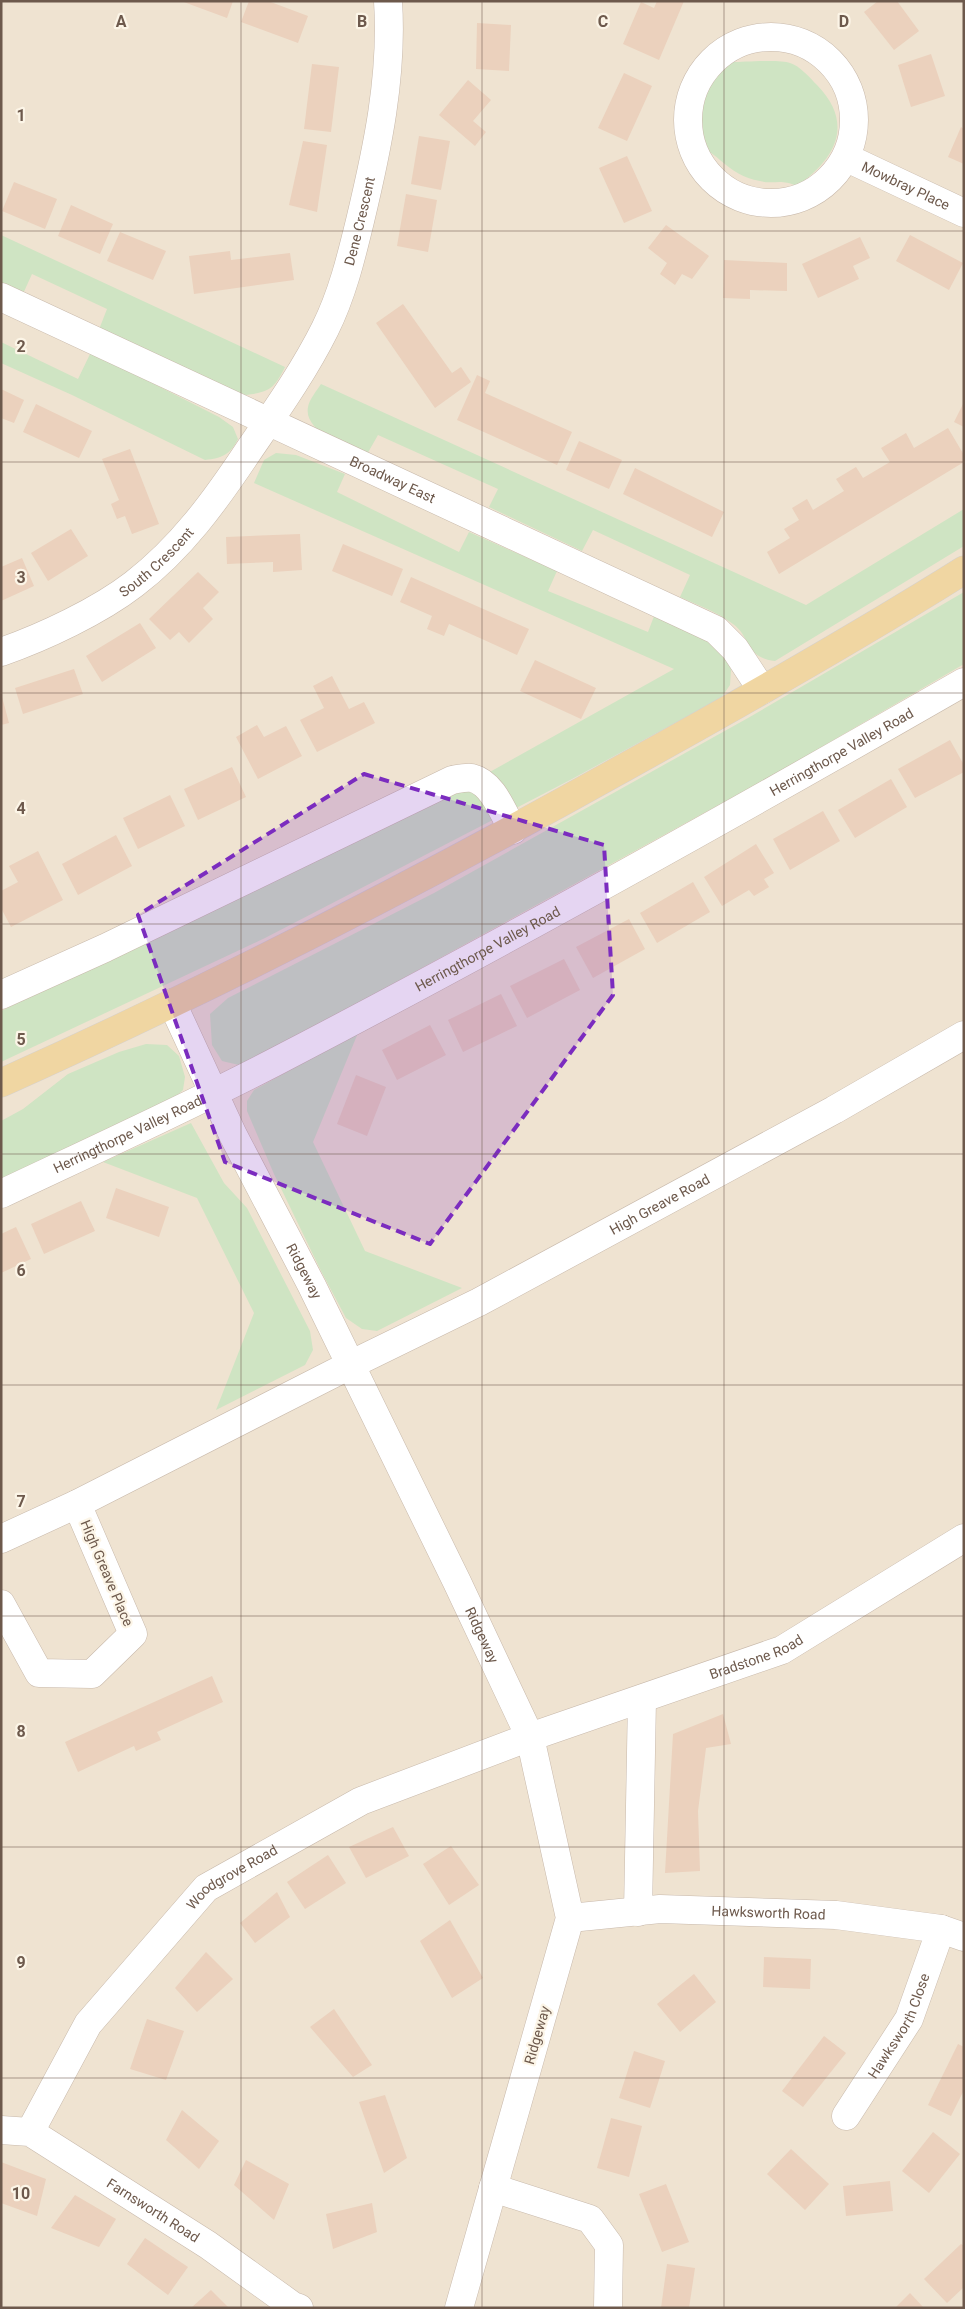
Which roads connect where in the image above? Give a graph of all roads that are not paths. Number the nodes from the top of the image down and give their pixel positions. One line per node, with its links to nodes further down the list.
1 (388, 1): 5 (street, Dene Crescent)
2 (847, 158): 2 (street, Mowbray Place); 3 (street, Mowbray Place)
3 (964, 213)
4 (1, 297): 5 (street, Broadway East)
5 (269, 422): 7 (street, South Crescent); 9 (street, Broadway East)
6 (964, 570): 9 (main road)
7 (1, 652)
8 (964, 682): 15 (street, Herringthorpe Valley Road)
9 (762, 690): 10 (main road)
10 (513, 830): 11 (street); 12 (main road)
11 (1, 995)
12 (172, 1003): 14 (main road); 15 (street, Ridgeway)
13 (964, 1035): 17 (street, High Greave Road)
14 (1, 1083)
15 (213, 1093): 16 (street, Herringthorpe Valley Road); 17 (street, Ridgeway)
16 (1, 1194)
17 (350, 1365): 18 (street, High Greave Place); 23 (street, Ridgeway)
18 (78, 1504): 20 (street, High Greave Place); 21 (street, High Greave Place)
19 (964, 1538): 22 (street, Bradstone Road)
20 (1, 1539)
21 (1, 1604)
22 (642, 1699): 23 (street, Bradstone Road); 24 (street)
23 (530, 1737): 25 (street, Ridgeway); 29 (street, Woodgrove Road)
24 (638, 1912): 25 (street, Hawksworth Road); 26 (street, Hawksworth Road)
25 (570, 1918): 30 (street, Ridgeway)
26 (952, 1933): 27 (street, Hawksworth Close)
27 (846, 2116)
28 (1, 2130): 29 (street, Farnsworth Road)
29 (30, 2132): 31 (street, Farnsworth Road)
30 (493, 2188): 32 (street, Ridgeway); 33 (street)
31 (299, 2308)
32 (459, 2308)
33 (608, 2308)

